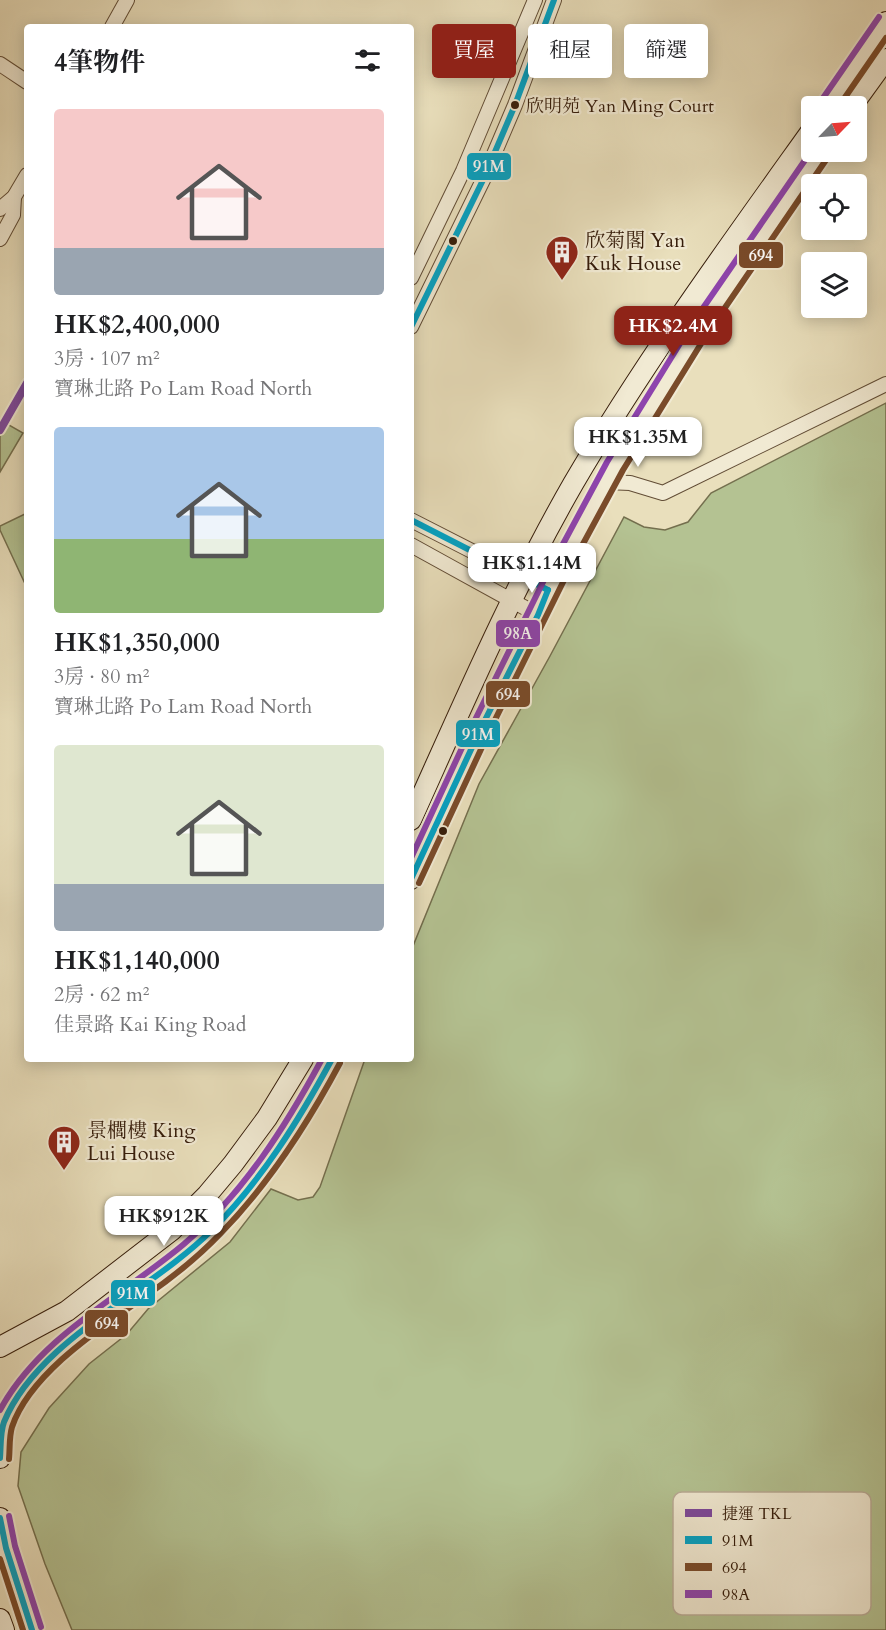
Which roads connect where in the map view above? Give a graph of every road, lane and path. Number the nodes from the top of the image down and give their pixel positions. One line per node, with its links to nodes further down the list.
1 (127, 0): 5 (street)
2 (535, 0): 17 (street)
3 (554, 0): 18 (street)
4 (886, 22): 9 (main road)
5 (114, 24)
6 (886, 59): 10 (main road)
7 (0, 64): 8 (street)
8 (23, 77)
9 (835, 96)
10 (859, 96)
11 (801, 145): 23 (main road)
12 (813, 162): 20 (main road)
13 (24, 180): 14 (street)
14 (15, 197): 15 (street); 16 (street)
15 (0, 208)
16 (0, 239)
17 (414, 272)
18 (414, 321)
19 (886, 384): 20 (street)
20 (606, 482): 24 (main road)
21 (414, 522): 23 (street)
22 (414, 546): 25 (street)
23 (524, 578): 24 (street); 25 (main road)
24 (548, 590): 26 (main road)
25 (511, 600): 26 (street); 27 (main road)
26 (538, 615): 28 (main road)
27 (414, 813)
28 (414, 873)
29 (301, 1062): 31 (main road)
30 (330, 1062): 32 (main road)
31 (0, 1347)
32 (1, 1435)
33 (0, 1518): 36 (main road)
34 (0, 1619): 35 (main road)
35 (4, 1630)
36 (32, 1630)

